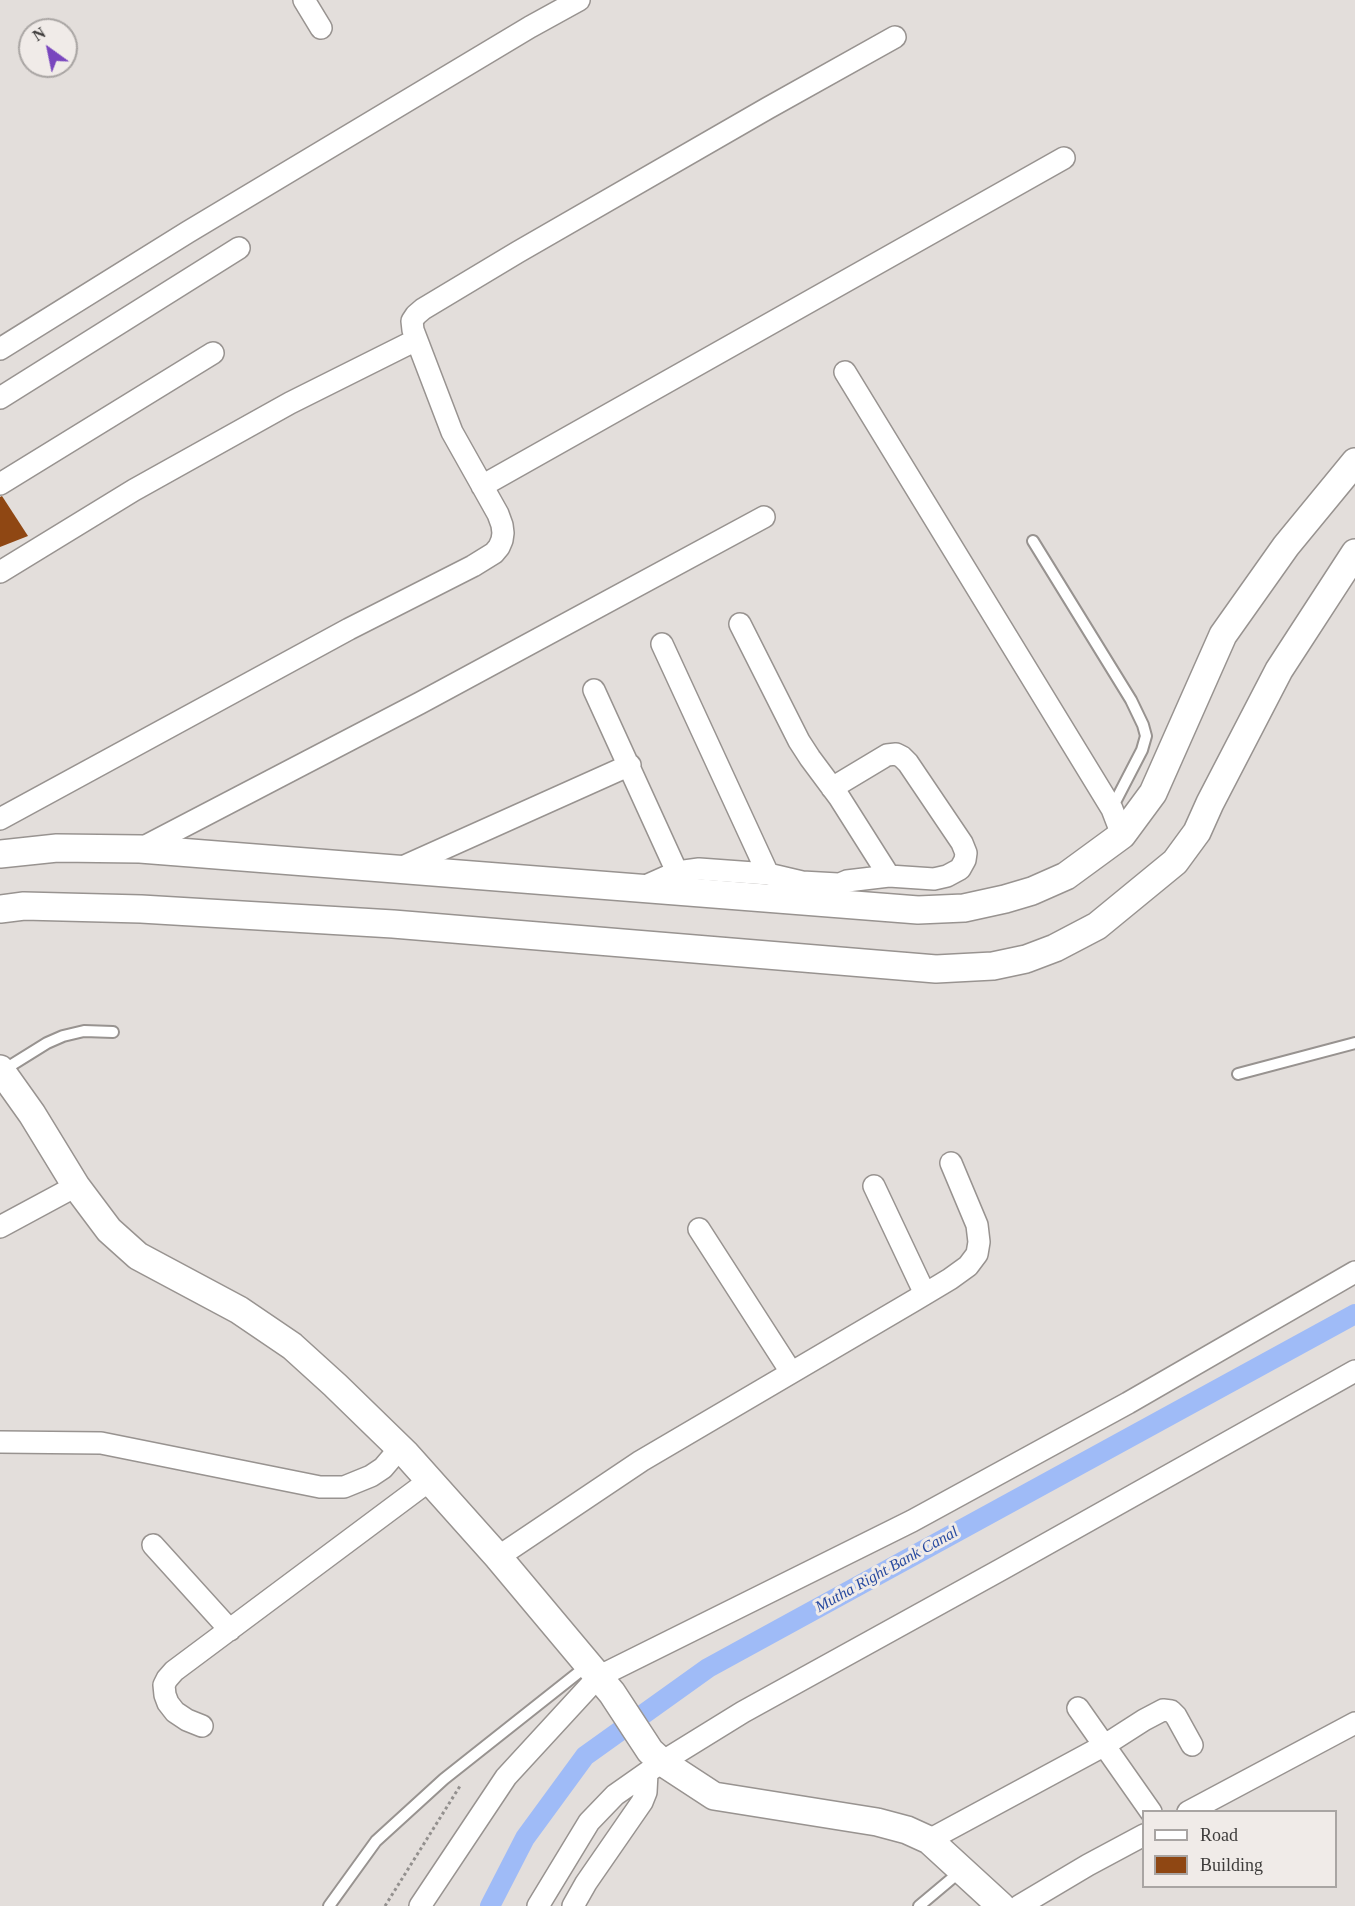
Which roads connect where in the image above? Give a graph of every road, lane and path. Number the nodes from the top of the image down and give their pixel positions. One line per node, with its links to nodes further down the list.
1 (304, 0): 3 (street)
2 (579, 0): 8 (street)
3 (321, 28)
4 (895, 37): 7 (street)
5 (1064, 158): 14 (street)
6 (239, 248): 11 (street)
7 (416, 340): 14 (street); 18 (street)
8 (0, 349)
9 (213, 353): 13 (street)
10 (845, 372): 24 (street)
11 (0, 398)
12 (1355, 462): 26 (street)
13 (0, 484)
14 (482, 486): 25 (street)
15 (764, 517): 27 (street)
16 (1033, 541): 24 (lane)
17 (1355, 553): 36 (street)
18 (0, 572)
19 (740, 624): 23 (street)
20 (662, 644): 31 (street)
21 (594, 690): 22 (street)
22 (630, 765): 29 (street); 30 (street)
23 (832, 788): 32 (street); 32 (street)
24 (1112, 809): 26 (street)
25 (0, 819)
26 (1122, 835): 35 (street)
27 (140, 849): 28 (street); 29 (street)
28 (0, 854)
29 (395, 870): 34 (street)
30 (677, 872): 31 (street); 34 (street)
31 (768, 874): 33 (street)
32 (889, 876): 33 (street)
33 (838, 884): 35 (street)
34 (641, 888): 35 (street)
35 (806, 903)
36 (0, 909)
37 (113, 1032): 39 (lane)
38 (1355, 1043): 40 (lane)
39 (1, 1070): 42 (street)
40 (1238, 1074)
41 (951, 1163): 47 (street)
42 (76, 1186): 44 (street); 51 (street)
43 (874, 1186): 47 (street)
44 (0, 1227)
45 (699, 1229): 49 (street)
46 (1355, 1272): 56 (street)
47 (925, 1294): 49 (street)
48 (1355, 1371): 62 (street)
49 (791, 1372): 54 (street)
50 (0, 1442): 51 (street)
51 (400, 1448): 52 (street)
52 (430, 1480): 54 (street); 55 (street)
53 (153, 1545): 55 (street)
54 (498, 1557): 56 (street)
55 (230, 1630): 59 (street)
56 (599, 1678): 62 (street); 69 (lane); 71 (street)
57 (1078, 1708): 60 (street)
58 (1355, 1723): 65 (street)
59 (201, 1726)
60 (1105, 1745): 61 (street); 64 (street); 67 (street)
61 (1192, 1745)
62 (653, 1762): 67 (street); 72 (street); 73 (street)
63 (465, 1778): 70 (path)
64 (1150, 1810)
65 (1192, 1810)
66 (1142, 1836): 76 (street)
67 (929, 1840): 68 (street)
68 (962, 1870): 74 (lane); 75 (street)
69 (329, 1906)
70 (385, 1906)
71 (420, 1906)
72 (538, 1906)
73 (573, 1906)
74 (919, 1906)
75 (1001, 1906)
76 (1019, 1906)

